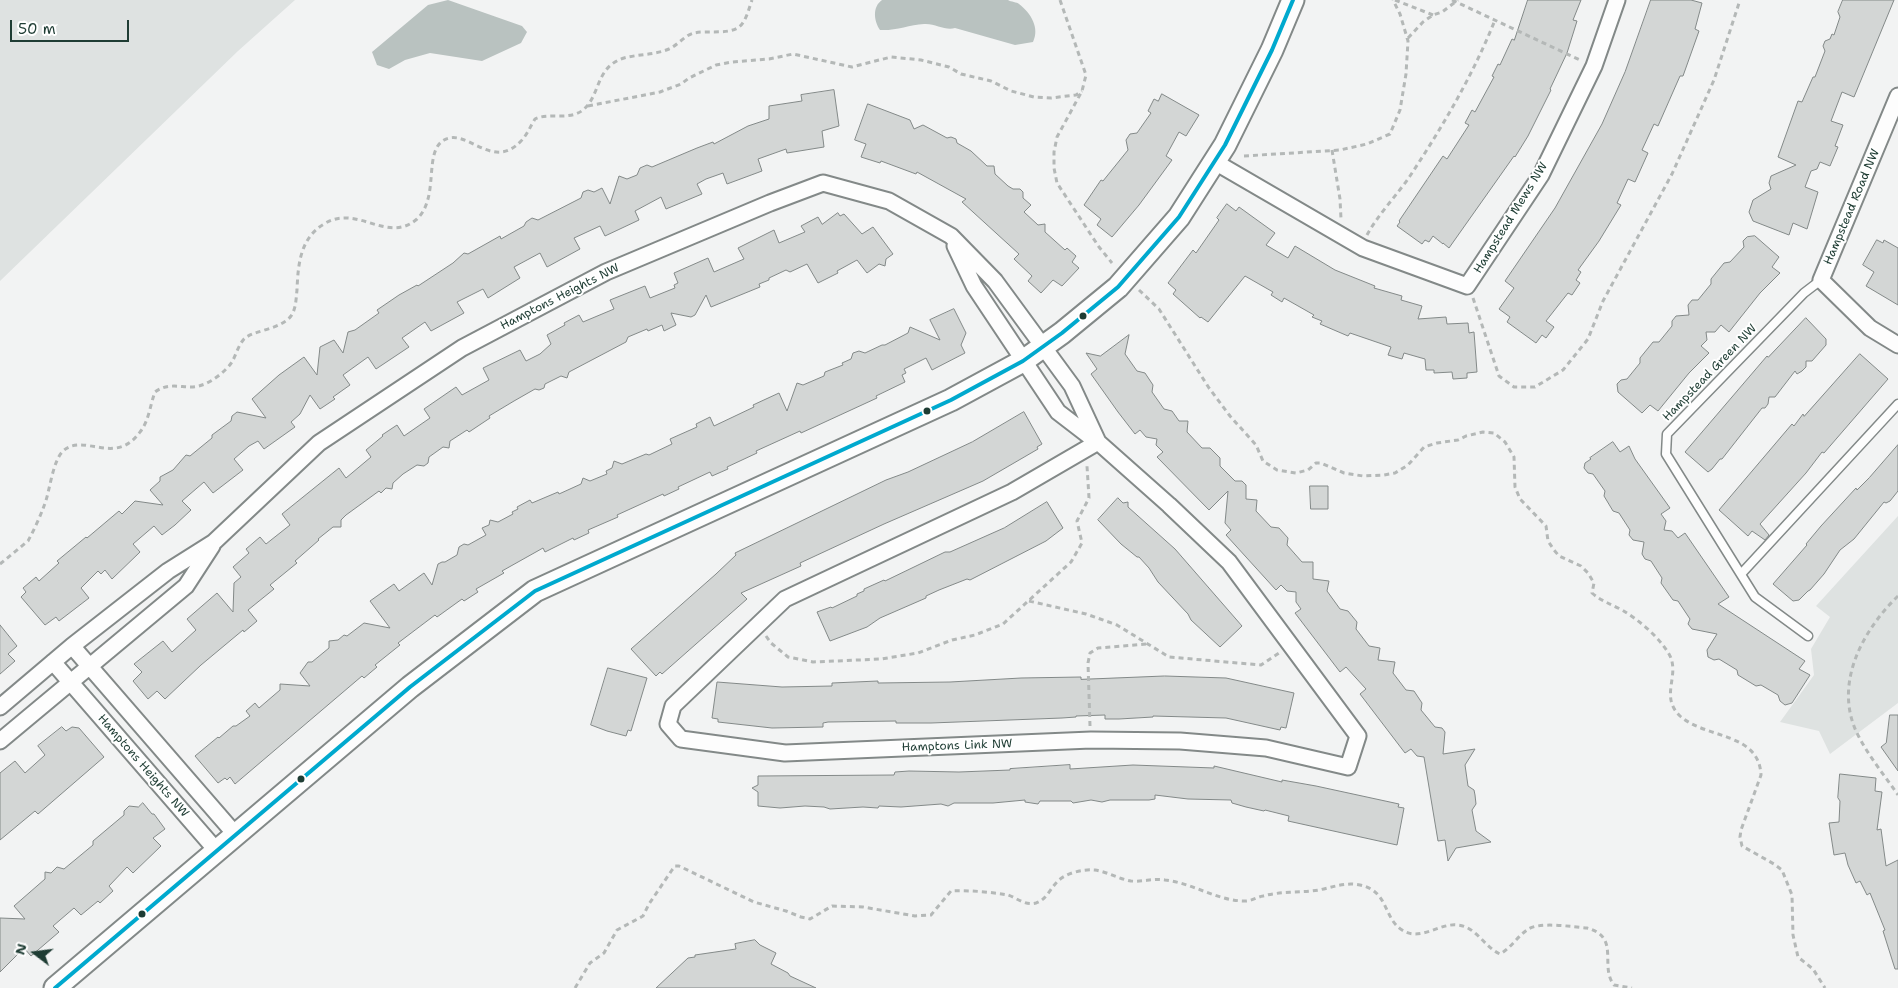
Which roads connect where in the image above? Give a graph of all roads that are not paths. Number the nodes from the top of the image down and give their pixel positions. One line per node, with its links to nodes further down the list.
1 (1293, 0): 4 (street)
2 (1617, 0): 4 (street, Hampstead Mews NW)
3 (1897, 99): 6 (street, Hampstead Road NW)
4 (1215, 162): 8 (street)
5 (951, 236): 8 (street, Hamptons Heights NW); 9 (street); 12 (street, Hamptons Heights NW)
6 (1821, 280): 7 (street, Hampstead Road NW); 13 (lane, Hampstead Green NW)
7 (1898, 345)
8 (1043, 347): 9 (street); 11 (street, Hamptons Link NW)
9 (1023, 361): 11 (street, Hamptons Link NW); 21 (street)
10 (1898, 404): 13 (lane)
11 (1098, 442): 11 (street, Hamptons Link NW)
12 (214, 542): 15 (street, Hamptons Heights NW); 17 (street, Hamptons Heights NW)
13 (1741, 574): 14 (lane, Hampstead Green NW)
14 (1808, 636)
15 (72, 646): 16 (street, Hamptons Heights NW); 17 (street, Hamptons Heights NW)
16 (53, 662): 18 (street, Hamptons Heights NW); 19 (street)
17 (90, 666): 18 (street, Hamptons Heights NW); 21 (street, Hamptons Heights NW)
18 (71, 682): 20 (street); 22 (street, Hamptons Heights NW)
19 (0, 707)
20 (0, 741)
21 (235, 834): 22 (street)
22 (216, 850): 23 (street)
23 (55, 988)

